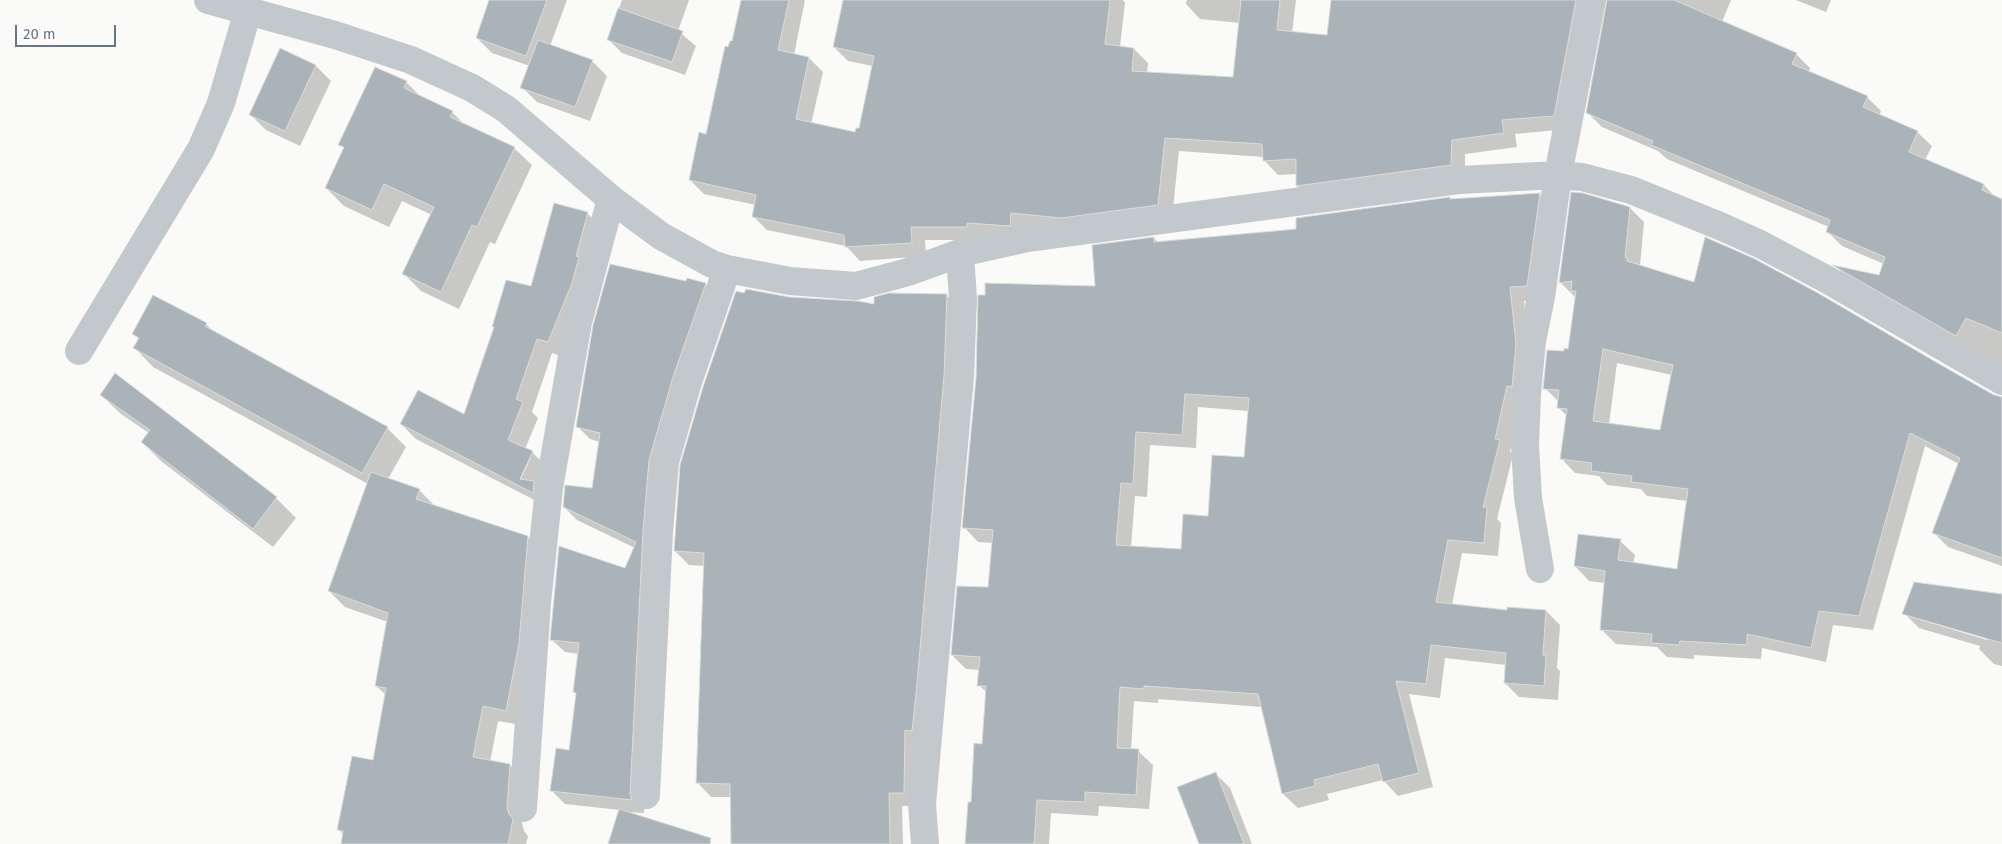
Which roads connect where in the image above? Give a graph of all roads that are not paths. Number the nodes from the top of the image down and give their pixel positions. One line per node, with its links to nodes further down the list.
1 (208, 0): 3 (street)
2 (1592, 0): 4 (street)
3 (248, 11): 5 (street); 8 (street)
4 (1558, 175): 6 (street); 9 (street); 10 (street)
5 (611, 199): 7 (street); 12 (street)
6 (960, 253): 7 (street); 13 (street)
7 (727, 269): 11 (street)
8 (79, 351)
9 (2002, 381)
10 (1540, 569)
11 (646, 794)
12 (523, 808)
13 (925, 844)

